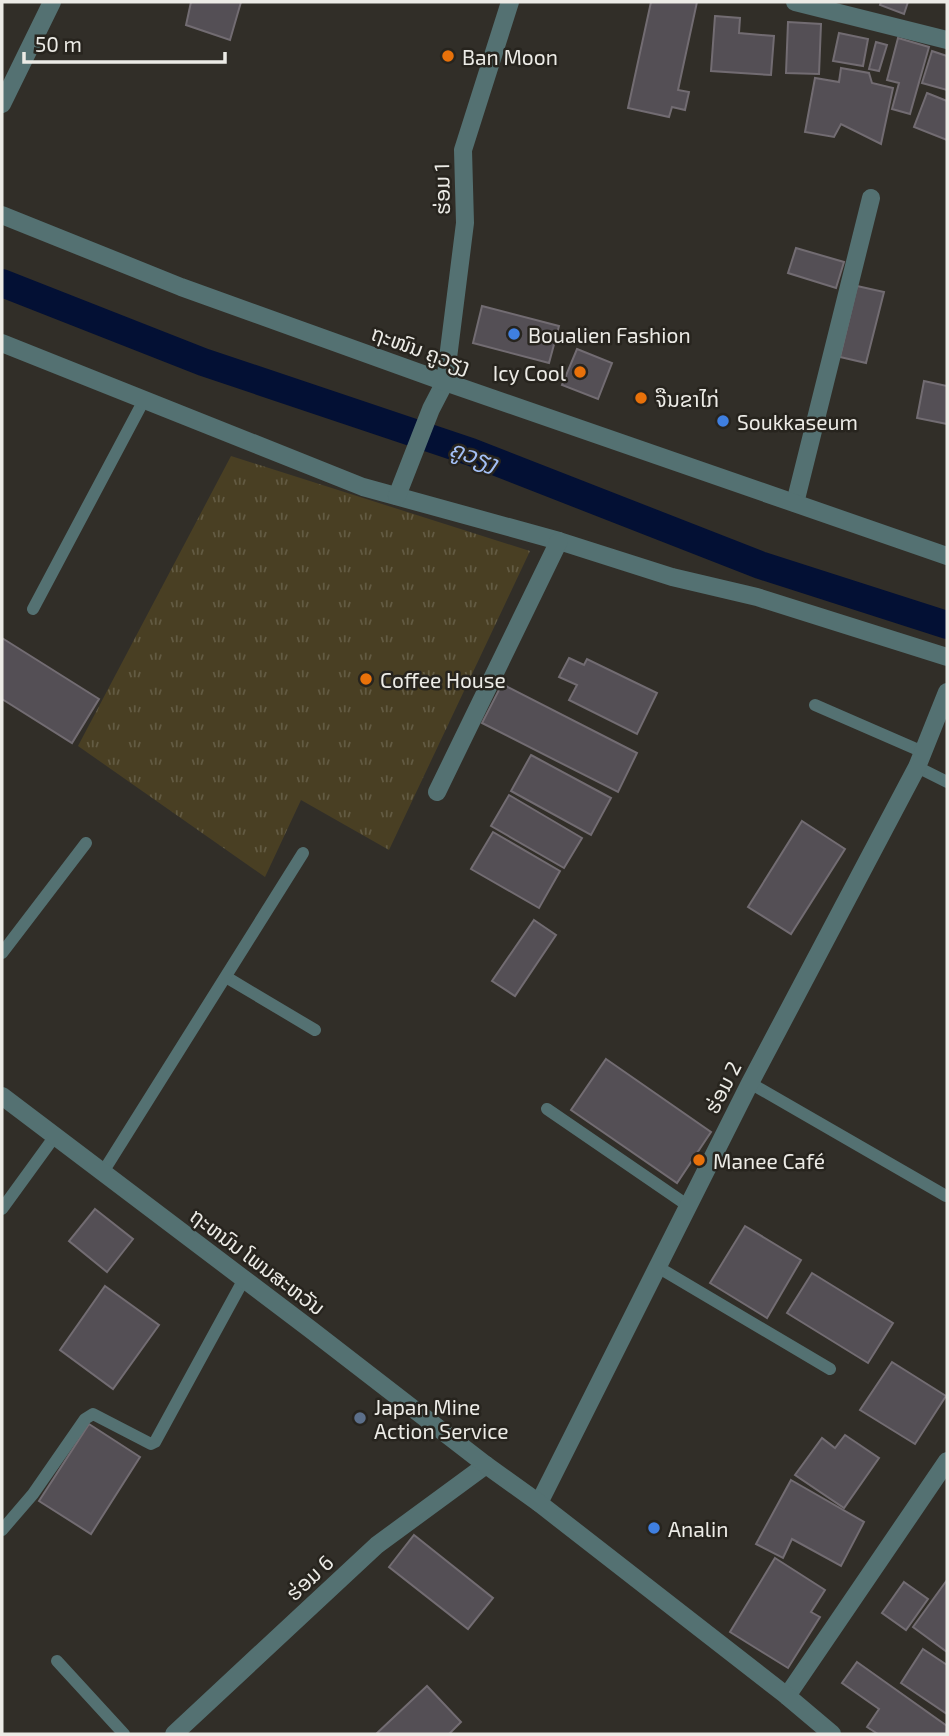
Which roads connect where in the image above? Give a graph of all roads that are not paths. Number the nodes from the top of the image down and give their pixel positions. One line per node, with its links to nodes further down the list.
1 (52, 2): 5 (street)
2 (510, 2): 9 (street, ຮ່ອມ 1)
3 (795, 2): 4 (street)
4 (947, 40)
5 (2, 104)
6 (871, 198): 12 (street)
7 (2, 215): 9 (street, ຖະໜົນ ຄູວຽງ)
8 (2, 344): 10 (street)
9 (445, 382): 11 (street); 12 (street, ຖະໜົນ ຄູວຽງ)
10 (144, 400): 11 (street); 15 (lane)
11 (400, 490): 13 (street)
12 (795, 503): 14 (street, ຖະໜົນ ຄູວຽງ)
13 (559, 541): 16 (street); 21 (street)
14 (947, 556)
15 (33, 609)
16 (947, 657)
17 (947, 692): 19 (street, ຮ່ອມ 2)
18 (816, 705): 19 (lane)
19 (920, 760): 20 (lane); 27 (street, ຮ່ອມ 2)
20 (947, 782)
21 (437, 792)
22 (86, 843): 24 (lane)
23 (303, 853): 25 (lane)
24 (2, 953)
25 (226, 976): 26 (lane); 31 (lane)
26 (314, 1030)
27 (750, 1083): 32 (lane); 33 (street, ຮ່ອມ 2)
28 (2, 1096): 30 (street, ຖະຫນົນ ໂພນສະຫວັນ)
29 (547, 1109): 33 (lane)
30 (55, 1136): 31 (street, ຖະຫນົນ ໂພນສະຫວັນ); 34 (lane)
31 (103, 1172): 36 (street, ຖະຫນົນ ໂພນສະຫວັນ)
32 (946, 1196)
33 (687, 1205): 35 (street, ຮ່ອມ 2)
34 (2, 1209)
35 (656, 1266): 37 (lane); 40 (street, ຮ່ອມ 2)
36 (244, 1279): 39 (street, ຖະຫນົນ ໂພນສະຫວັນ); 41 (lane)
37 (830, 1369)
38 (947, 1461): 43 (street)
39 (486, 1465): 40 (street, ຖະຫນົນ ໂພນສະຫວັນ); 45 (street, ຮ່ອມ 6)
40 (539, 1503): 43 (street, ຖະຫນົນ ໂພນສະຫວັນ)
41 (2, 1530)
42 (57, 1661): 44 (lane)
43 (788, 1696): 46 (street, ຖະຫນົນ ໂພນສະຫວັນ)
44 (124, 1734)
45 (174, 1734)
46 (832, 1734)

